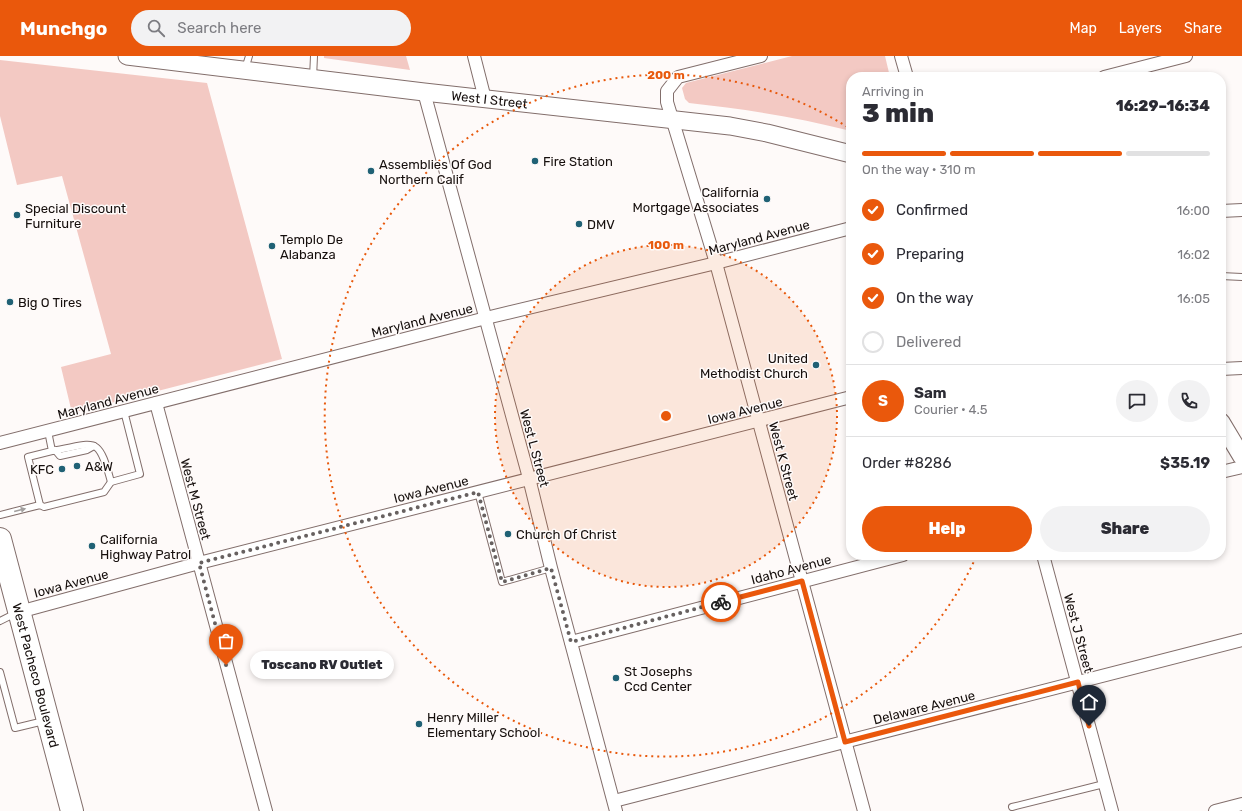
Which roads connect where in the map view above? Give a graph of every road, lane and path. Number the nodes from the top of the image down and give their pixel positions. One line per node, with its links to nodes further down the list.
1 (127, 56): 7 (street, West I Street)
2 (314, 56): 10 (lane)
3 (474, 56): 12 (street)
4 (758, 56): 13 (street, West K Street)
5 (901, 56): 8 (street)
6 (1186, 56): 9 (street)
7 (246, 63): 10 (street, West I Street)
8 (906, 72)
9 (1124, 72)
10 (313, 79): 11 (street, West I Street)
11 (424, 92): 12 (street, West I Street); 21 (street, West L Street)
12 (485, 99): 13 (street, West I Street)
13 (673, 119): 14 (street, West I Street); 18 (street, West K Street)
14 (846, 153)
15 (1242, 210): 16 (street)
16 (1226, 212)
17 (846, 229): 18 (street, Maryland Avenue)
18 (716, 263): 21 (street, Maryland Avenue); 27 (street, West K Street)
19 (1226, 276): 20 (lane)
20 (1242, 277)
21 (486, 318): 25 (street, Maryland Avenue); 35 (street, West L Street)
22 (1242, 368): 23 (street)
23 (1226, 369)
24 (846, 398): 27 (street, Iowa Avenue)
25 (156, 403): 26 (street, Maryland Avenue); 43 (street, West M Street)
26 (124, 411): 29 (street, Maryland Avenue); 36 (lane)
27 (759, 421): 35 (street, Iowa Avenue); 45 (street, West K Street)
28 (1226, 430): 32 (street)
29 (48, 431): 30 (street, Maryland Avenue); 31 (lane)
30 (0, 443)
31 (54, 451): 36 (lane); 38 (lane)
32 (1242, 457)
33 (1242, 467): 34 (street)
34 (1226, 471)
35 (529, 478): 37 (street, Iowa Avenue); 44 (street, West L Street)
36 (111, 482): 38 (lane)
37 (478, 492): 43 (street, Iowa Avenue); 44 (lane)
38 (40, 505): 39 (lane, one-way to 38)
39 (0, 515)
40 (0, 539): 46 (highway, West Pacheco Boulevard)
41 (884, 560): 45 (street, Idaho Avenue)
42 (1044, 560): 50 (street, West J Street)
43 (199, 563): 46 (street, Iowa Avenue); 58 (street, West M Street)
44 (551, 568): 48 (street, West L Street)
45 (802, 581): 48 (street, Idaho Avenue); 52 (street, West K Street)
46 (9, 616): 51 (highway, West Pacheco Boulevard)
47 (1242, 640): 50 (street, Delaware Avenue)
48 (571, 642): 55 (street, West L Street)
49 (0, 672): 51 (lane)
50 (1078, 682): 52 (street, Delaware Avenue); 53 (street, West J Street)
51 (48, 720): 57 (highway, West Pacheco Boulevard)
52 (845, 742): 55 (street, Delaware Avenue); 59 (street, West K Street)
53 (1104, 784): 56 (lane); 60 (street, West J Street)
54 (1242, 804): 61 (street)
55 (615, 806)
56 (1012, 807)
57 (72, 811)
58 (266, 811)
59 (864, 811)
60 (1112, 811)
61 (1215, 811)

